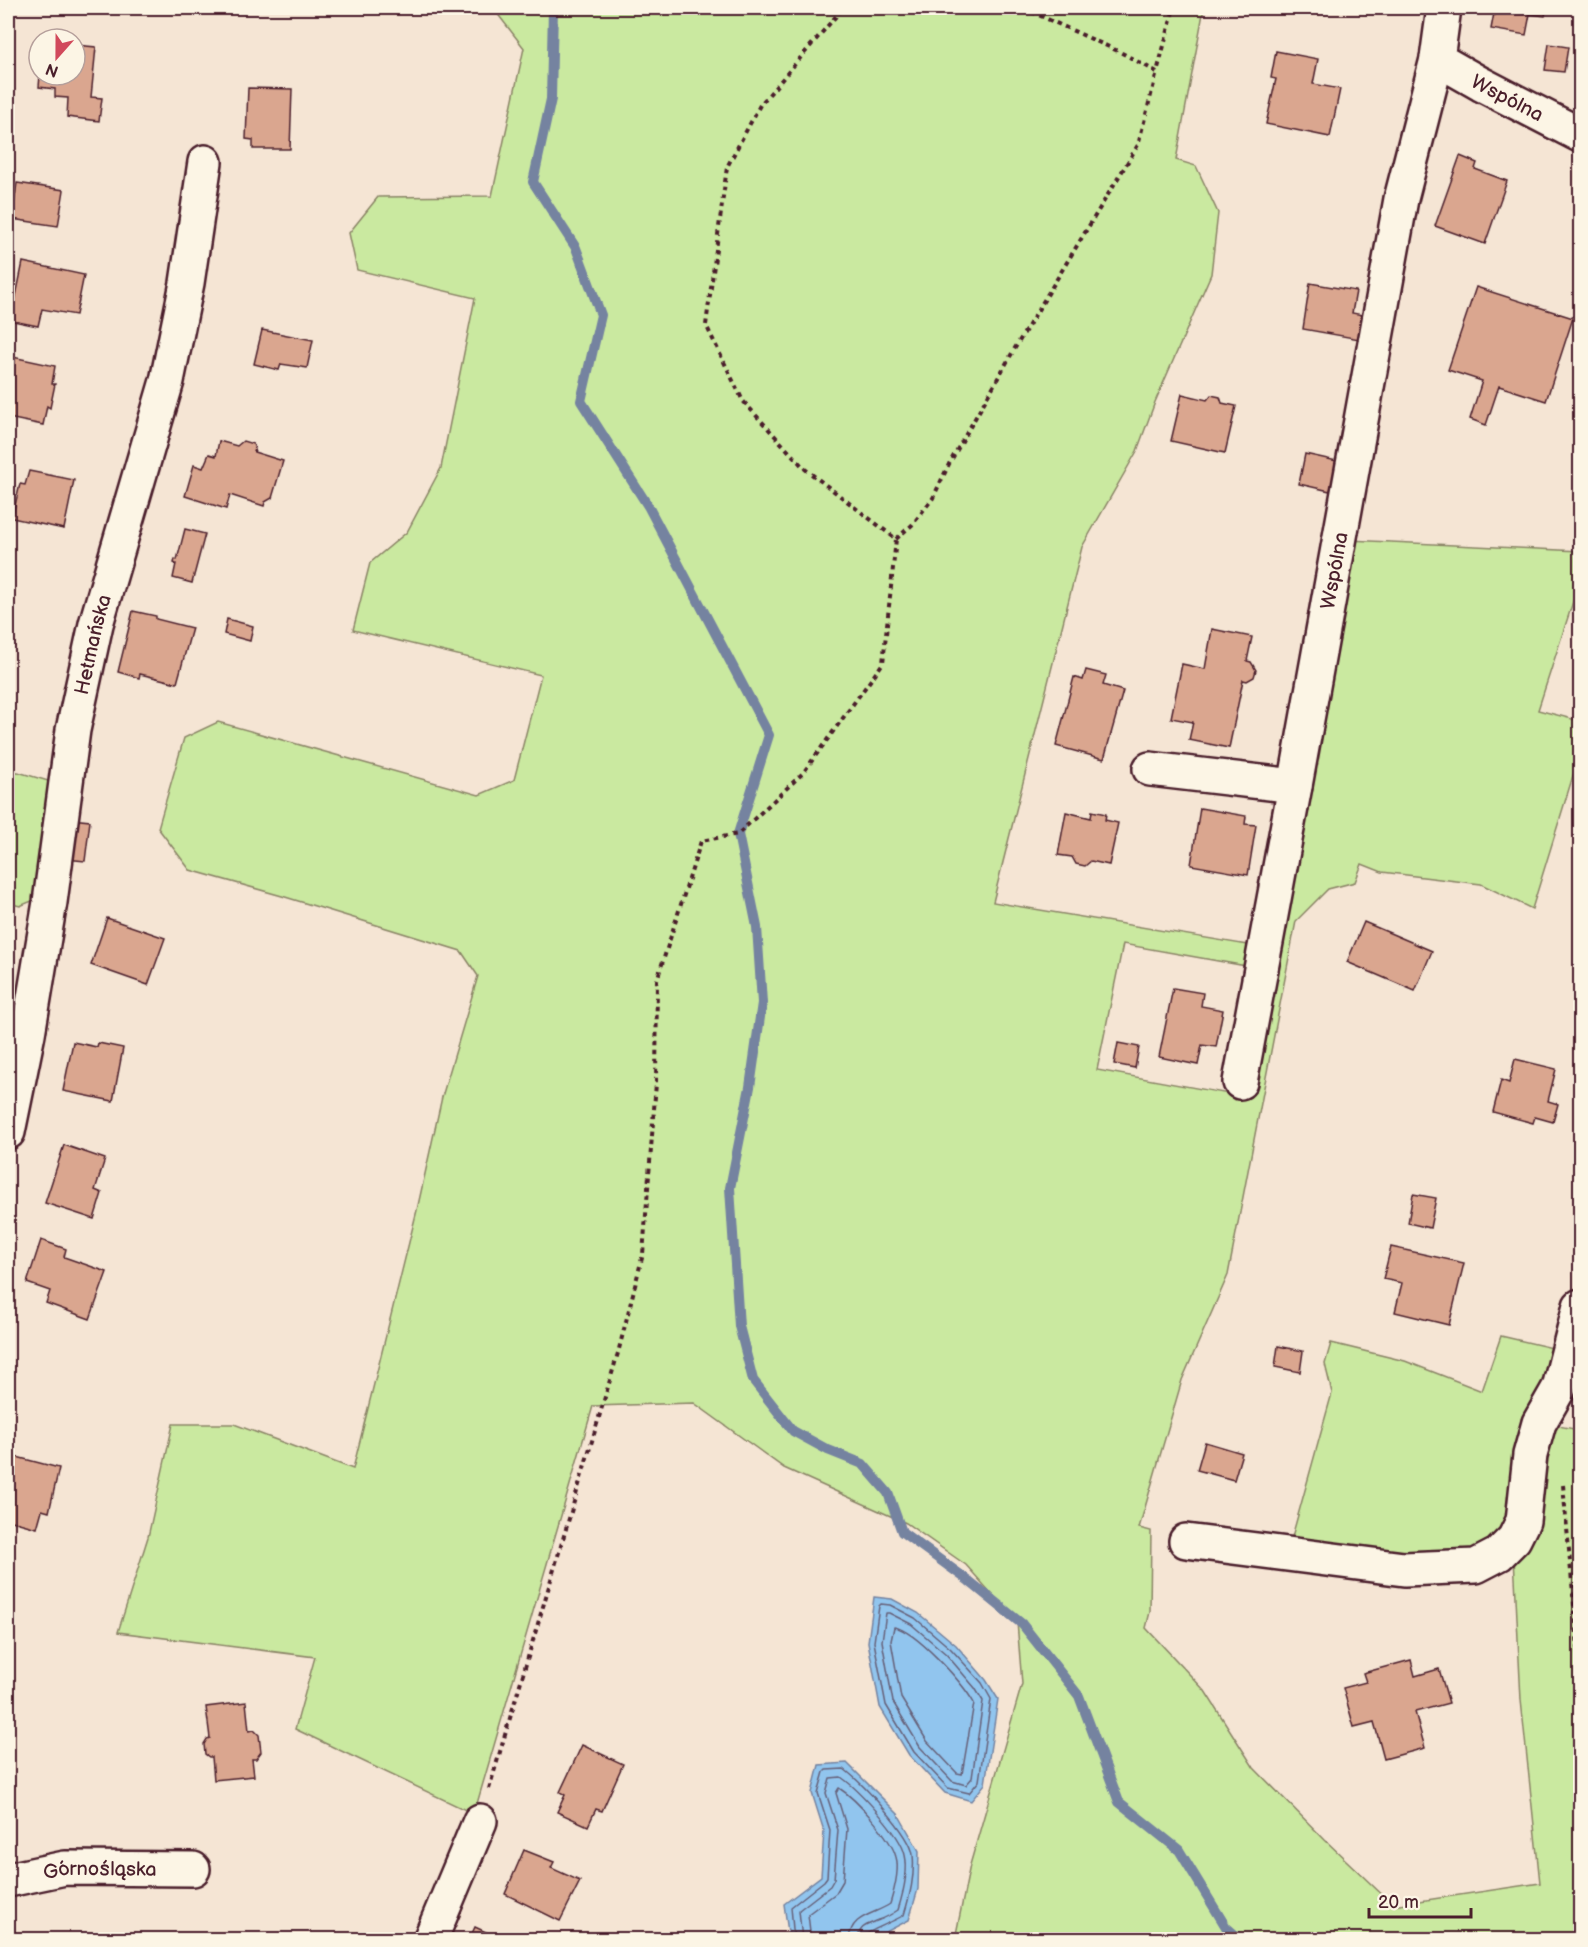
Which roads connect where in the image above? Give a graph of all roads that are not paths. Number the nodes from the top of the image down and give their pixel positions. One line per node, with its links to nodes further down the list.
1 (1444, 8): 2 (street, Wspólna)
2 (1437, 59): 3 (street, Wspólna); 6 (street, Wspólna)
3 (1581, 135)
4 (205, 162): 8 (street, Hetmańska)
5 (1150, 769): 6 (street)
6 (1295, 786): 7 (street, Wspólna)
7 (1240, 1082)
8 (8, 1132)
9 (1581, 1306): 10 (street)
10 (1186, 1541)
11 (480, 1821): 14 (street)
12 (193, 1869): 13 (street, Górnośląska)
13 (8, 1880)
14 (430, 1940)

